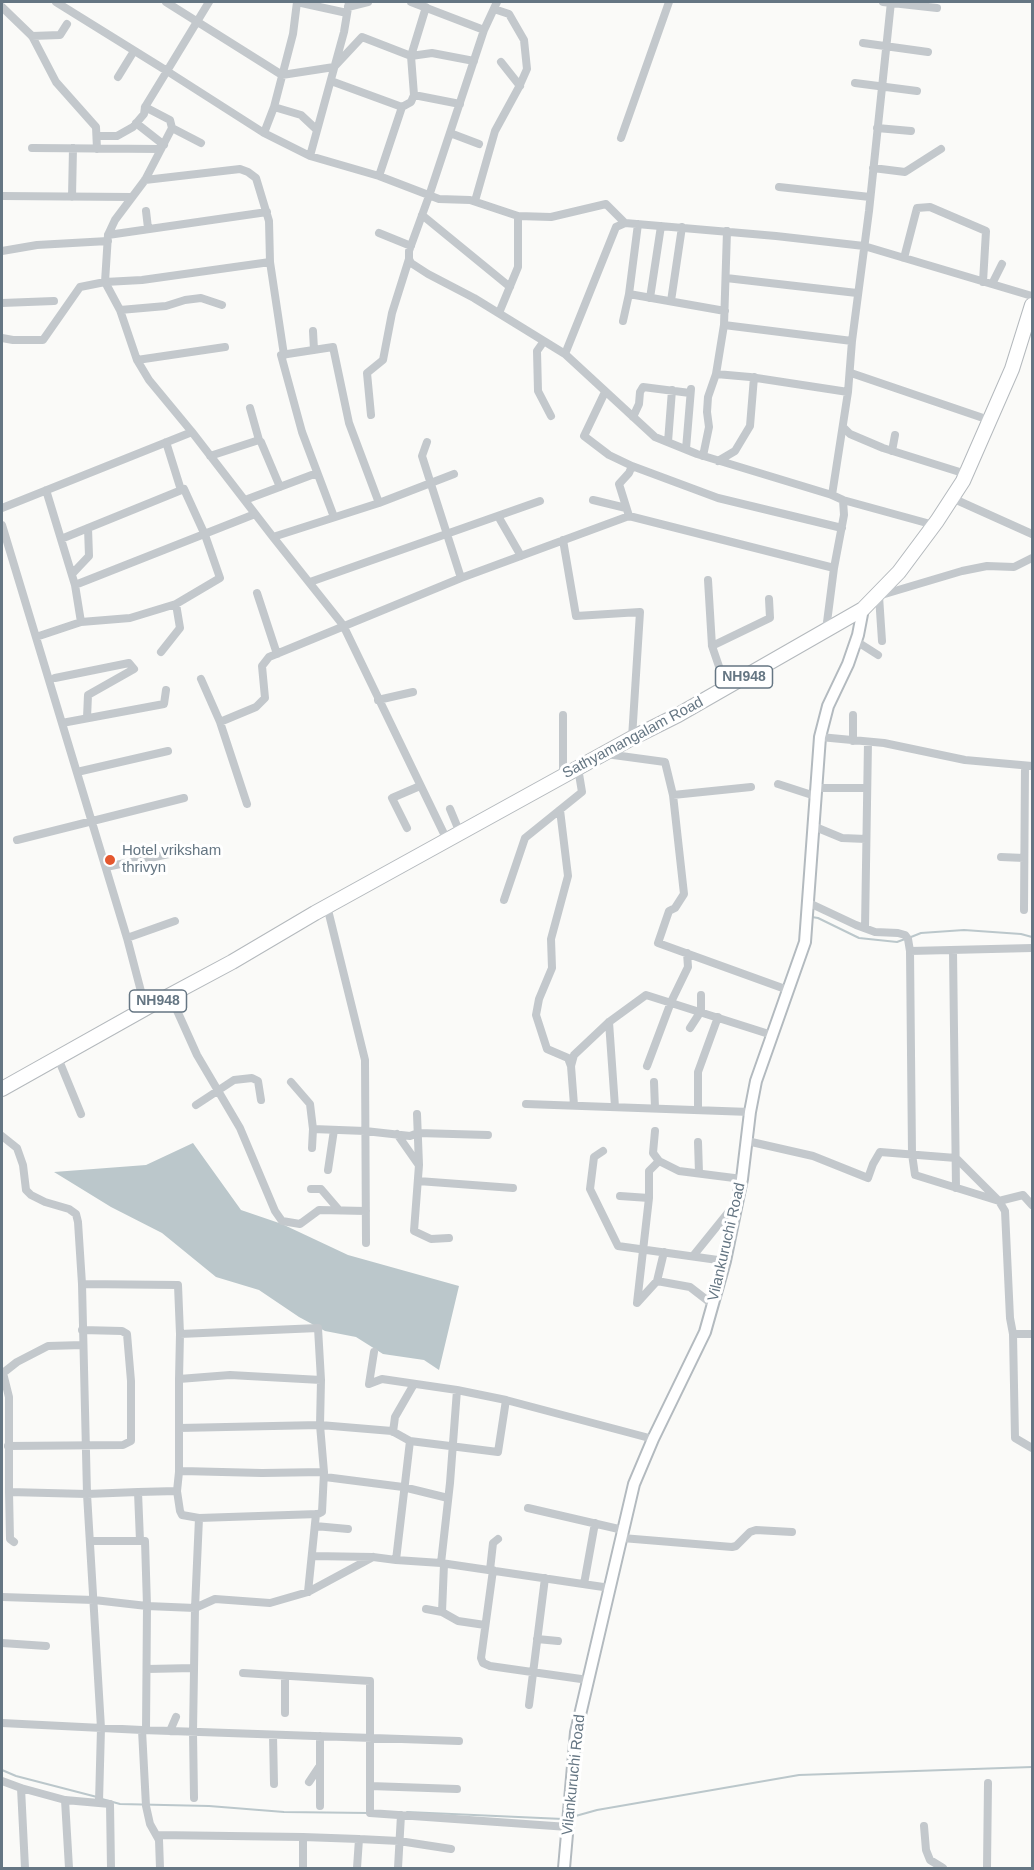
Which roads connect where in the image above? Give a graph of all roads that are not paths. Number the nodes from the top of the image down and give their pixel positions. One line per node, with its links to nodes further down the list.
1 (56, 2): 20 (street)
2 (166, 2): 14 (street)
3 (209, 2): 14 (street)
4 (297, 2): 11 (street); 27 (street)
5 (368, 2): 11 (street)
6 (411, 2): 12 (street)
7 (669, 2): 47 (street)
8 (888, 2): 13 (street); 19 (street)
9 (495, 5): 16 (street); 31 (street)
10 (2, 7): 17 (street)
11 (348, 7): 25 (street)
12 (426, 7): 16 (street); 22 (street)
13 (937, 8)
14 (197, 21): 26 (street); 27 (street)
15 (67, 24): 17 (street)
16 (484, 30): 23 (street)
17 (32, 36): 46 (street)
18 (863, 43): 19 (street)
19 (886, 46): 21 (street); 32 (street)
20 (134, 51): 26 (street); 28 (street)
21 (928, 52)
22 (411, 56): 23 (street); 25 (street); 34 (street)
23 (474, 61): 35 (street)
24 (501, 62): 31 (street)
25 (334, 67): 27 (street); 29 (street)
26 (167, 71): 36 (street); 44 (street)
27 (282, 75): 37 (street)
28 (118, 77)
29 (331, 81): 38 (street); 42 (street)
30 (855, 83): 32 (street)
31 (520, 86): 65 (street)
32 (881, 86): 33 (street); 41 (street)
33 (917, 91)
34 (414, 95): 35 (street); 38 (street)
35 (459, 104): 45 (street)
36 (146, 107): 39 (street); 40 (street)
37 (273, 107): 42 (street); 44 (street)
38 (402, 107): 57 (street)
39 (136, 123): 46 (street); 51 (street)
40 (172, 128): 48 (street); 51 (street)
41 (877, 128): 43 (street); 56 (street)
42 (317, 130): 55 (street)
43 (911, 131)
44 (264, 133): 55 (street)
45 (450, 133): 49 (street); 61 (street)
46 (97, 136): 53 (street)
47 (621, 138)
48 (201, 143)
49 (479, 144)
50 (32, 147): 52 (street)
51 (163, 147): 53 (street); 58 (street)
52 (73, 148): 53 (street); 62 (street)
53 (97, 149)
54 (941, 149): 56 (street)
55 (310, 156): 57 (street)
56 (873, 168): 64 (street)
57 (379, 176): 61 (street)
58 (145, 180): 63 (street); 67 (street)
59 (779, 187): 64 (street)
60 (2, 196): 62 (street)
61 (429, 196): 65 (street); 68 (street)
62 (72, 197): 63 (street)
63 (131, 197): 77 (street)
64 (870, 197): 79 (street)
65 (475, 201): 69 (street)
66 (146, 211): 74 (street)
67 (267, 212): 74 (street); 83 (street)
68 (422, 215): 78 (street); 89 (street)
69 (518, 216): 70 (street); 89 (street)
70 (625, 223): 71 (street); 110 (street)
71 (638, 224): 72 (street); 91 (street)
72 (661, 226): 73 (street); 93 (street)
73 (682, 227): 75 (street); 95 (street)
74 (148, 228): 77 (street)
75 (727, 231): 79 (street); 85 (street)
76 (379, 233): 78 (street)
77 (108, 238): 80 (street); 86 (street)
78 (411, 246): 82 (street)
79 (864, 246): 81 (street); 90 (street)
80 (2, 251)
81 (904, 258): 87 (street); 87 (street)
82 (409, 259): 101 (street); 120 (street)
83 (270, 262): 86 (street); 111 (street)
84 (1002, 264): 88 (street)
85 (726, 278): 90 (street); 100 (street)
86 (105, 282): 99 (street); 105 (street)
87 (983, 282): 88 (street)
88 (992, 284): 92 (street)
89 (510, 287): 101 (street)
90 (857, 293): 107 (street)
91 (629, 294): 93 (street); 102 (street)
92 (1032, 296)
93 (650, 298): 95 (street)
94 (54, 302): 96 (street)
95 (671, 302): 100 (street)
96 (2, 303)
97 (222, 305): 99 (street)
98 (1032, 305): 123 (highway, Sathyamangalam Road / NH948)
99 (120, 310): 112 (street)
100 (725, 311): 103 (street)
101 (499, 313): 106 (street)
102 (623, 321)
103 (724, 325): 107 (street); 114 (street)
104 (313, 331): 109 (street)
105 (2, 338)
106 (544, 341): 110 (street); 121 (street)
107 (852, 341): 113 (street)
108 (225, 347): 112 (street)
109 (314, 350): 111 (street); 150 (street)
110 (565, 354): 117 (street)
111 (284, 355): 137 (street)
112 (137, 360): 125 (street)
113 (850, 373): 118 (street); 123 (street)
114 (716, 374): 115 (street); 134 (street)
115 (754, 377): 118 (street); 135 (street)
116 (672, 390): 122 (street); 130 (street); 131 (street)
117 (605, 392): 122 (street); 136 (street)
118 (848, 392): 124 (street)
119 (250, 408): 127 (street)
120 (371, 415)
121 (551, 416)
122 (633, 417): 130 (street)
123 (989, 420): 139 (highway, Sathyamangalam Road / NH948)
124 (844, 428): 132 (street); 144 (street)
125 (192, 432): 128 (street); 133 (street)
126 (895, 435): 132 (street)
127 (259, 440): 133 (street); 141 (street)
128 (166, 442): 142 (street); 143 (street)
129 (427, 442): 140 (street)
130 (668, 442): 131 (street)
131 (686, 449): 134 (street)
132 (892, 451): 139 (street)
133 (210, 456): 146 (street)
134 (703, 456): 135 (street)
135 (718, 461): 144 (street)
136 (632, 466): 152 (street); 159 (street)
137 (317, 473): 141 (street); 155 (street)
138 (454, 474): 140 (street)
139 (966, 474): 145 (highway, Sathyamangalam Road / NH948)
140 (431, 483): 150 (street); 160 (street)
141 (280, 487): 146 (street)
142 (46, 490): 151 (street); 164 (street)
143 (182, 490): 158 (street); 162 (street)
144 (832, 495): 148 (street)
145 (952, 498): 157 (highway, Sathyamangalam Road / NH948); 161 (street)
146 (244, 500): 153 (street)
147 (593, 500): 152 (street)
148 (843, 500): 157 (street); 159 (street)
149 (540, 501): 154 (street)
150 (379, 503): 155 (street)
151 (2, 508)
152 (627, 512): 165 (street); 168 (street)
153 (255, 514): 162 (street); 163 (street)
154 (498, 516): 160 (street); 166 (street)
155 (333, 517): 163 (street)
156 (2, 525): 182 (street)
157 (933, 525): 175 (highway, Sathyamangalam Road / NH948)
158 (88, 528): 164 (street); 169 (street)
159 (842, 528): 168 (street)
160 (447, 534): 170 (street); 172 (street)
161 (1032, 534)
162 (205, 535): 173 (street); 177 (street)
163 (273, 537): 172 (street)
164 (61, 539): 169 (street)
165 (563, 540): 166 (street); 201 (street)
166 (521, 556): 170 (street)
167 (1032, 558): 175 (street)
168 (834, 568): 181 (street)
169 (72, 574): 173 (street)
170 (461, 578): 180 (street)
171 (708, 580): 185 (street)
172 (310, 582): 180 (street)
173 (75, 585): 179 (street)
174 (257, 593): 187 (street)
175 (877, 597): 178 (highway, Sathyamangalam Road / NH948); 184 (street)
176 (769, 599): 185 (street)
177 (176, 604): 179 (street); 186 (street)
178 (863, 609): 181 (highway, Sathyamangalam Road / NH948); 183 (street, Vilankuruchi Road)
179 (81, 622): 182 (street)
180 (343, 625): 187 (street); 194 (street)
181 (826, 630): 191 (highway, Sathyamangalam Road / NH948)
182 (36, 637): 199 (street)
183 (856, 640): 188 (street); 200 (street, Vilankuruchi Road)
184 (882, 641)
185 (712, 646): 191 (street)
186 (161, 652)
187 (277, 654): 198 (street)
188 (878, 655)
189 (55, 678): 197 (street)
190 (201, 679): 198 (street)
191 (726, 687): 201 (highway, Sathyamangalam Road / NH948)
192 (166, 690): 197 (street)
193 (413, 692): 194 (street)
194 (378, 700): 211 (street)
195 (563, 715): 209 (street)
196 (853, 715): 202 (street)
197 (87, 718): 199 (street)
198 (220, 722): 217 (street)
199 (62, 723): 208 (street)
200 (820, 737): 202 (street); 214 (street, Vilankuruchi Road)
201 (632, 738): 205 (highway, Sathyamangalam Road / NH948)
202 (854, 741): 203 (street)
203 (868, 742): 206 (street); 213 (street)
204 (168, 751): 208 (street)
205 (604, 753): 207 (highway, Sathyamangalam Road / NH948); 215 (street)
206 (1029, 766): 229 (street)
207 (578, 768): 209 (highway, Sathyamangalam Road / NH948); 219 (street)
208 (77, 772): 220 (street)
209 (564, 776): 223 (highway, Sathyamangalam Road / NH948)
210 (778, 784): 214 (street)
211 (420, 786): 222 (street); 226 (street)
212 (751, 787): 215 (street)
213 (867, 788): 214 (street); 224 (street)
214 (816, 792): 221 (street, Vilankuruchi Road)
215 (673, 795): 241 (street)
216 (184, 798): 220 (street)
217 (247, 804)
218 (450, 809): 223 (street)
219 (560, 810): 231 (street); 253 (street)
220 (92, 821): 225 (street); 230 (street)
221 (813, 826): 224 (street); 234 (street, Vilankuruchi Road)
222 (407, 828)
223 (460, 833): 226 (highway, Sathyamangalam Road / NH948)
224 (866, 839): 236 (street)
225 (17, 840)
226 (447, 840): 233 (highway, Sathyamangalam Road / NH948)
227 (169, 854): 230 (street)
228 (1001, 857): 229 (street)
229 (1024, 858): 232 (street)
230 (106, 867): 237 (street)
231 (504, 900)
232 (1024, 909)
233 (321, 910): 243 (highway, Sathyamangalam Road / NH948); 245 (highway, Sathyamangalam Road / NH948); 273 (street)
234 (807, 911): 236 (street); 242 (street, Vilankuruchi Road)
235 (175, 921): 237 (street)
236 (865, 928): 239 (street)
237 (128, 938): 245 (street)
238 (1032, 948): 240 (street)
239 (910, 951): 240 (street); 283 (street)
240 (952, 951): 284 (street)
241 (687, 953): 242 (street); 246 (street)
242 (788, 990): 251 (street, Vilankuruchi Road)
243 (170, 995): 252 (highway, Sathyamangalam Road / NH948); 260 (street)
244 (700, 995): 247 (street)
245 (143, 999): 255 (highway, Sathyamangalam Road / NH948)
246 (671, 1002): 247 (street); 249 (street); 254 (street)
247 (701, 1011): 248 (street); 250 (street)
248 (718, 1017): 251 (street); 267 (street)
249 (609, 1022): 253 (street); 265 (street)
250 (690, 1028)
251 (772, 1035): 268 (street, Vilankuruchi Road)
252 (58, 1058): 255 (highway, Sathyamangalam Road / NH948); 269 (street)
253 (571, 1066): 264 (street)
254 (647, 1066)
255 (21, 1074): 256 (highway, Sathyamangalam Road / NH948); 259 (highway, Sathyamangalam Road / NH948)
256 (2, 1079)
257 (291, 1082): 271 (street)
258 (654, 1082): 266 (street)
259 (2, 1089)
260 (218, 1090): 261 (street); 263 (street); 299 (street)
261 (261, 1100)
262 (526, 1104): 264 (street)
263 (196, 1105)
264 (574, 1106): 265 (street)
265 (615, 1107): 266 (street)
266 (655, 1108): 267 (street)
267 (698, 1110): 268 (street)
268 (750, 1112): 279 (street, Vilankuruchi Road)
269 (81, 1114)
270 (417, 1114): 275 (street)
271 (313, 1129): 272 (street); 281 (street)
272 (334, 1130): 273 (street); 287 (street)
273 (365, 1131): 276 (street); 300 (street)
274 (655, 1131): 285 (street)
275 (418, 1133): 276 (street); 277 (street); 286 (street)
276 (397, 1134): 286 (street)
277 (488, 1135)
278 (2, 1136): 308 (street)
279 (747, 1141): 283 (street); 289 (street, Vilankuruchi Road)
280 (698, 1142): 288 (street)
281 (312, 1148)
282 (603, 1151): 303 (street)
283 (912, 1154): 284 (street); 292 (street)
284 (956, 1158): 292 (street); 297 (street)
285 (659, 1161): 288 (street); 295 (street)
286 (419, 1166): 290 (street)
287 (328, 1170)
288 (699, 1173): 289 (street)
289 (742, 1179): 296 (street, Vilankuruchi Road)
290 (418, 1181): 291 (street); 301 (street)
291 (513, 1188)
292 (956, 1188): 297 (street)
293 (311, 1189): 299 (street)
294 (620, 1196): 295 (street)
295 (649, 1198): 303 (street)
296 (737, 1201): 305 (street); 306 (street, Vilankuruchi Road)
297 (999, 1201): 298 (street); 312 (street)
298 (1032, 1205)
299 (339, 1210): 300 (street)
300 (366, 1211): 302 (street)
301 (449, 1238)
302 (366, 1243)
303 (643, 1249): 304 (street); 307 (street)
304 (664, 1252): 305 (street); 307 (street)
305 (693, 1256): 306 (street)
306 (725, 1261): 309 (street, Vilankuruchi Road)
307 (657, 1281): 309 (street)
308 (82, 1284): 310 (street); 311 (street)
309 (712, 1304): 325 (street, Vilankuruchi Road)
310 (82, 1330): 314 (street); 327 (street)
311 (180, 1334): 317 (street); 318 (street)
312 (1013, 1334): 313 (street); 330 (street)
313 (1032, 1334)
314 (83, 1346): 316 (street); 327 (street)
315 (374, 1352): 319 (street)
316 (2, 1372): 328 (street)
317 (179, 1379): 318 (street); 323 (street)
318 (321, 1380): 322 (street)
319 (414, 1384): 320 (street); 324 (street)
320 (457, 1390): 321 (street); 329 (street)
321 (506, 1400): 325 (street); 329 (street)
322 (320, 1425): 323 (street); 324 (street); 332 (street)
323 (179, 1428): 331 (street)
324 (393, 1432): 326 (street)
325 (653, 1439): 346 (street, Vilankuruchi Road)
326 (410, 1441): 329 (street); 333 (street)
327 (86, 1445): 328 (street); 337 (street)
328 (8, 1446): 335 (street)
329 (452, 1446): 338 (street)
330 (1032, 1448)
331 (179, 1472): 332 (street); 334 (street)
332 (324, 1474): 333 (street); 340 (street)
333 (404, 1487): 338 (street); 353 (street)
334 (177, 1491): 336 (street); 341 (street)
335 (9, 1492): 337 (street); 350 (street)
336 (138, 1492): 337 (street); 349 (street)
337 (87, 1494): 348 (street)
338 (448, 1498): 354 (street)
339 (528, 1508): 342 (street)
340 (316, 1514): 341 (street); 343 (street)
341 (199, 1518): 363 (street)
342 (595, 1523): 346 (street); 357 (street)
343 (315, 1526): 344 (street); 351 (street)
344 (348, 1529)
345 (792, 1532): 346 (street)
346 (622, 1534): 358 (street, Vilankuruchi Road)
347 (498, 1539): 355 (street)
348 (91, 1541): 349 (street); 361 (street)
349 (140, 1541): 362 (street)
350 (15, 1542)
351 (312, 1556): 352 (street); 359 (street)
352 (373, 1557): 353 (street); 359 (street)
353 (396, 1560): 354 (street)
354 (442, 1564): 355 (street); 365 (street)
355 (491, 1570): 356 (street); 366 (street)
356 (545, 1578): 357 (street); 367 (street)
357 (584, 1584): 358 (street)
358 (610, 1588): 376 (street, Vilankuruchi Road)
359 (308, 1592): 363 (street)
360 (2, 1597): 361 (street)
361 (94, 1600): 362 (street); 381 (street)
362 (147, 1606): 363 (street); 372 (street)
363 (195, 1608): 371 (street)
364 (426, 1609): 365 (street)
365 (442, 1612): 366 (street)
366 (485, 1625): 373 (street)
367 (537, 1639): 368 (street); 373 (street)
368 (558, 1641)
369 (2, 1643): 370 (street)
370 (46, 1646)
371 (194, 1668): 372 (street); 384 (street)
372 (147, 1669): 382 (street)
373 (532, 1672): 376 (street); 377 (street)
374 (243, 1673): 375 (street)
375 (285, 1676): 378 (street); 387 (street)
376 (588, 1680): 402 (street, Vilankuruchi Road)
377 (528, 1705)
378 (285, 1713)
379 (176, 1717): 383 (street)
380 (2, 1723): 381 (street)
381 (100, 1728): 382 (street); 398 (street)
382 (144, 1730): 383 (street); 404 (street)
383 (170, 1731): 384 (street)
384 (193, 1732): 385 (street); 397 (street)
385 (273, 1735): 386 (street); 393 (street)
386 (320, 1736): 387 (street); 389 (street)
387 (370, 1739): 388 (street); 394 (street)
388 (459, 1741)
389 (320, 1766): 391 (street); 400 (street)
390 (2, 1781): 395 (street)
391 (309, 1782)
392 (988, 1783): 418 (street)
393 (274, 1784)
394 (370, 1786): 396 (street); 401 (street)
395 (21, 1788): 399 (street); 409 (street)
396 (457, 1789)
397 (194, 1798)
398 (99, 1799): 399 (street); 411 (street)
399 (65, 1800): 410 (street)
400 (320, 1806)
401 (401, 1815): 402 (street); 407 (street)
402 (568, 1821): 416 (street, Vilankuruchi Road)
403 (924, 1826): 417 (street)
404 (157, 1835): 405 (street); 412 (street)
405 (303, 1837): 406 (street); 413 (street)
406 (358, 1839): 407 (street); 414 (street)
407 (399, 1841): 408 (street); 415 (street)
408 (451, 1849)
409 (25, 1869)
410 (69, 1869)
411 (111, 1869)
412 (160, 1869)
413 (303, 1869)
414 (357, 1869)
415 (398, 1869)
416 (564, 1869)
417 (943, 1869)
418 (987, 1869)

